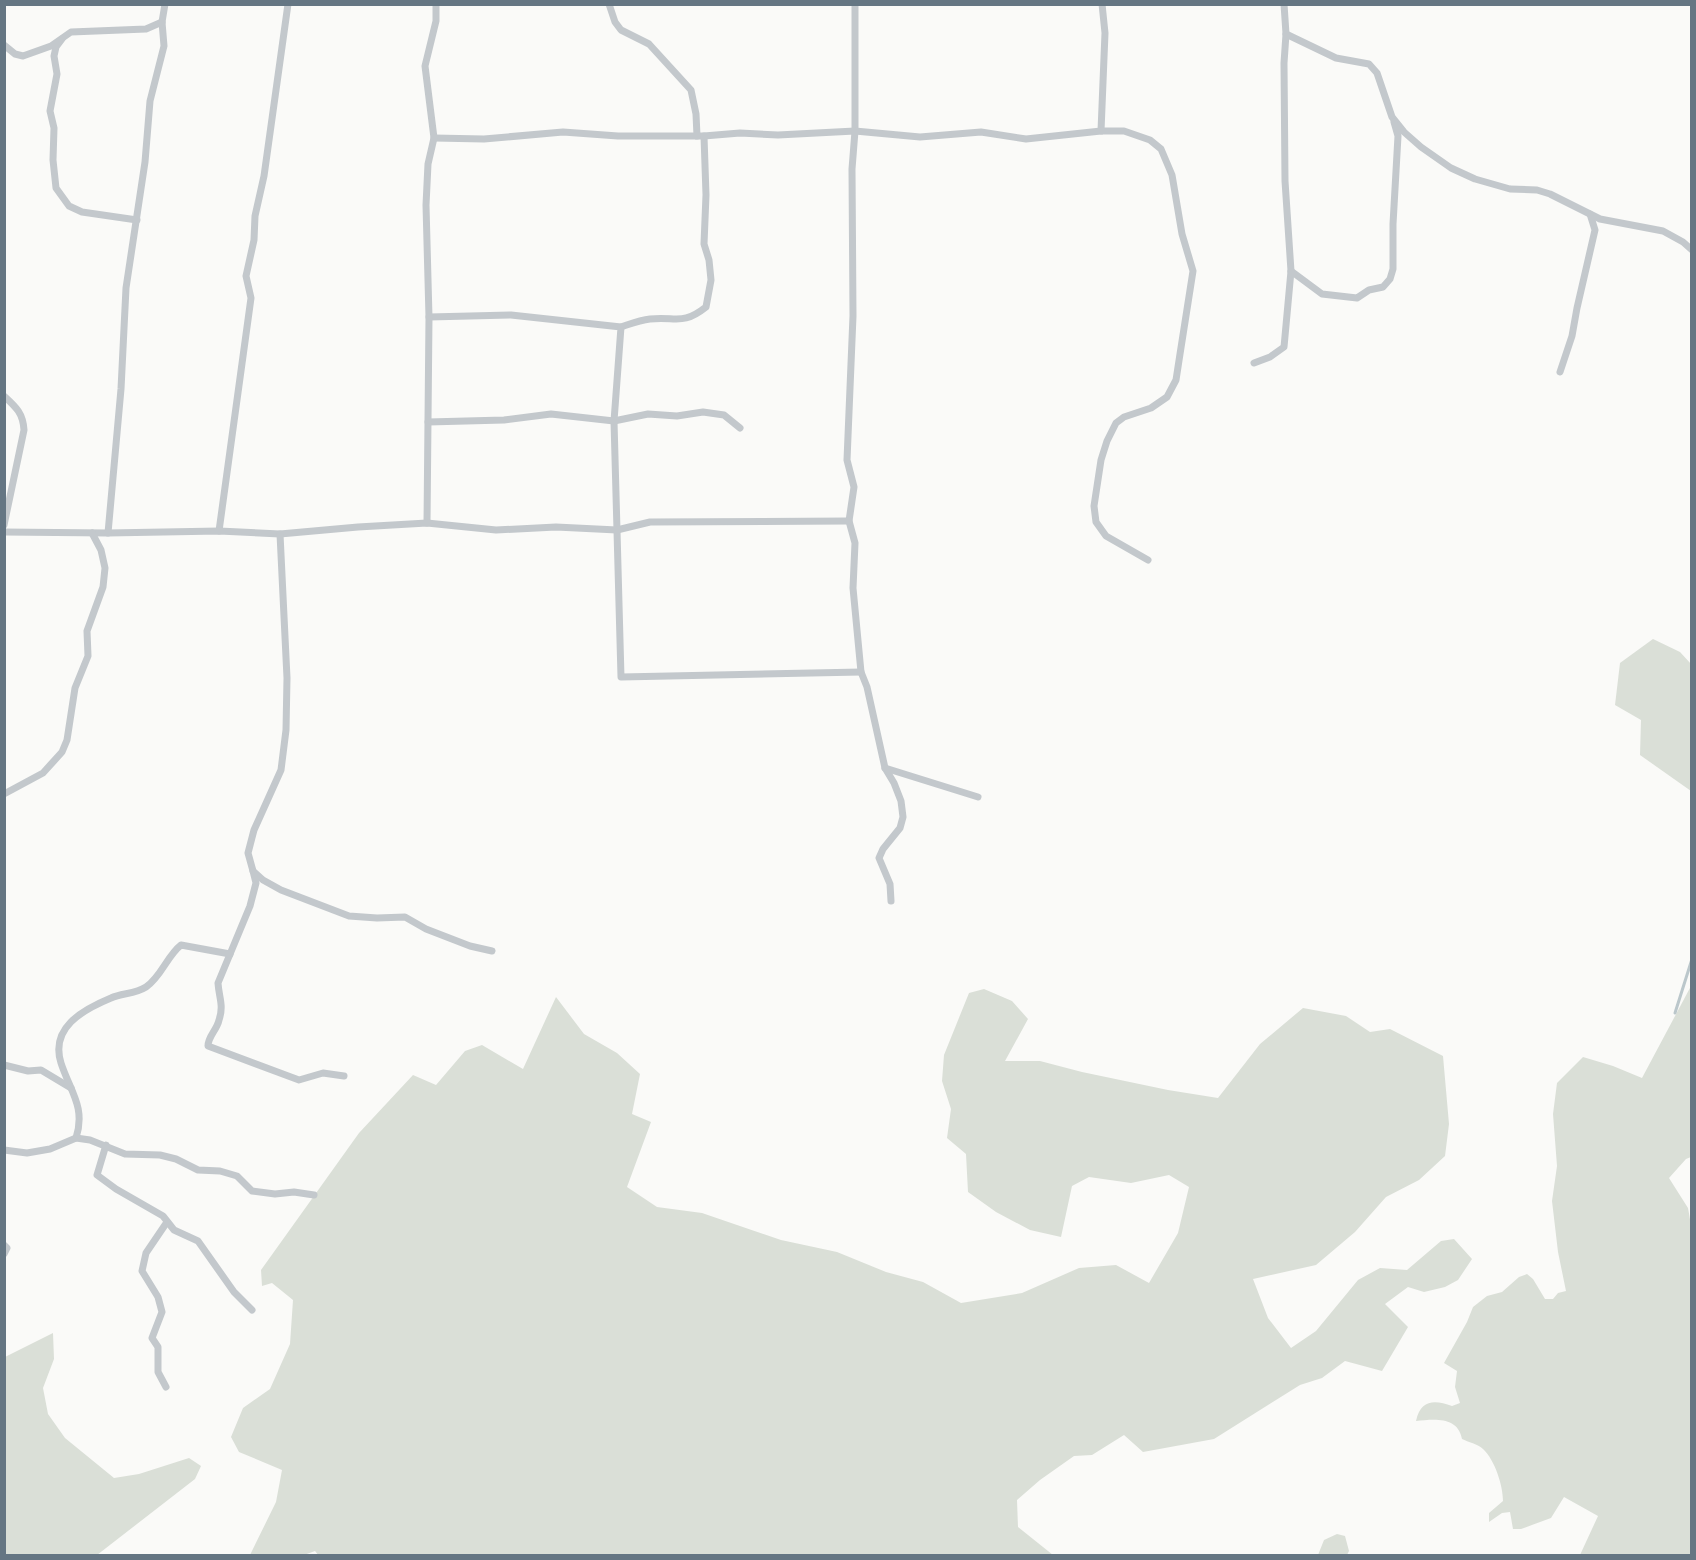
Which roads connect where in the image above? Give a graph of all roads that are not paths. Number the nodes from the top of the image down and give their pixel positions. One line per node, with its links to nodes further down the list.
1 (165, 4): 8 (street)
2 (288, 4): 33 (street)
3 (436, 4): 16 (street)
4 (609, 4): 15 (street)
5 (855, 4): 14 (street)
6 (1102, 4): 13 (street)
7 (1284, 4): 9 (street)
8 (162, 22): 10 (street); 18 (street)
9 (1286, 34): 12 (street); 20 (street)
10 (62, 39): 11 (street); 18 (street)
11 (4, 45)
12 (1392, 117): 17 (street); 20 (street)
13 (1101, 130): 14 (street); 38 (street)
14 (855, 131): 15 (street); 29 (street)
15 (701, 136): 16 (street); 22 (street)
16 (434, 138): 21 (street)
17 (1590, 214): 19 (street); 24 (street)
18 (137, 219): 36 (street)
19 (1692, 250)
20 (1291, 271): 23 (street)
21 (429, 317): 22 (street); 27 (street)
22 (621, 327): 26 (street)
23 (1254, 363)
24 (1560, 372)
25 (4, 396): 31 (street)
26 (614, 420): 27 (street); 28 (street); 32 (street)
27 (428, 422): 30 (street)
28 (740, 428)
29 (849, 521): 32 (street); 39 (street)
30 (427, 523): 32 (street); 37 (street)
31 (4, 525)
32 (617, 530): 39 (street)
33 (219, 531): 36 (street); 37 (street)
34 (4, 532): 35 (street)
35 (92, 533): 36 (street); 41 (street)
36 (108, 533)
37 (280, 534): 43 (street)
38 (1148, 560)
39 (861, 672): 40 (street)
40 (885, 768): 42 (street); 44 (street)
41 (4, 794)
42 (978, 797)
43 (253, 871): 45 (street); 46 (street)
44 (891, 901)
45 (492, 951)
46 (230, 954): 48 (street); 49 (street)
47 (4, 1065): 49 (street)
48 (344, 1076)
49 (72, 1089): 50 (street)
50 (76, 1138): 51 (street); 52 (street)
51 (106, 1145): 53 (street); 54 (street)
52 (4, 1150)
53 (314, 1195)
54 (167, 1222): 57 (street); 58 (street)
55 (4, 1245): 56 (street)
56 (4, 1254)
57 (252, 1310)
58 (166, 1387)

